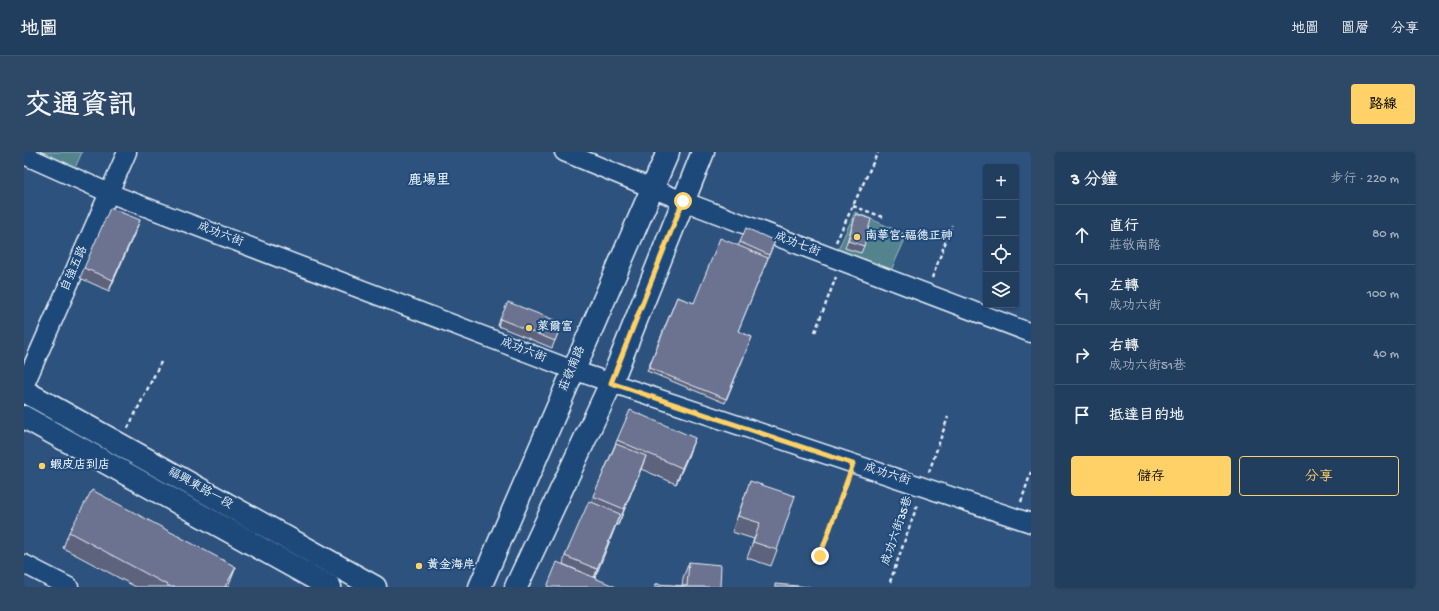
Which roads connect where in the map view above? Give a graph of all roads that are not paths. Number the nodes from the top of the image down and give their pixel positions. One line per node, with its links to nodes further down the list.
1 (126, 152): 7 (street, 自強五路)
2 (564, 152): 6 (street, 成功七街)
3 (668, 152): 6 (street, 莊敬南路)
4 (703, 152): 8 (street)
5 (24, 155): 7 (street, 成功六街)
6 (652, 188): 8 (street, 成功七街); 10 (street, 莊敬南路)
7 (109, 193): 10 (street, 成功六街); 12 (street, 自強五路)
8 (683, 201): 9 (street, 成功七街); 11 (street)
9 (1031, 333)
10 (573, 370): 11 (street, 成功六街); 20 (street, 莊敬南路)
11 (611, 383): 15 (street, 成功六街); 21 (street)
12 (24, 386)
13 (24, 391): 19 (street, 福興東路一段)
14 (24, 417): 18 (street, 福興東路一段)
15 (1023, 520)
16 (24, 564): 17 (street)
17 (69, 587)
18 (330, 587)
19 (375, 587)
20 (480, 587)
21 (516, 587)

